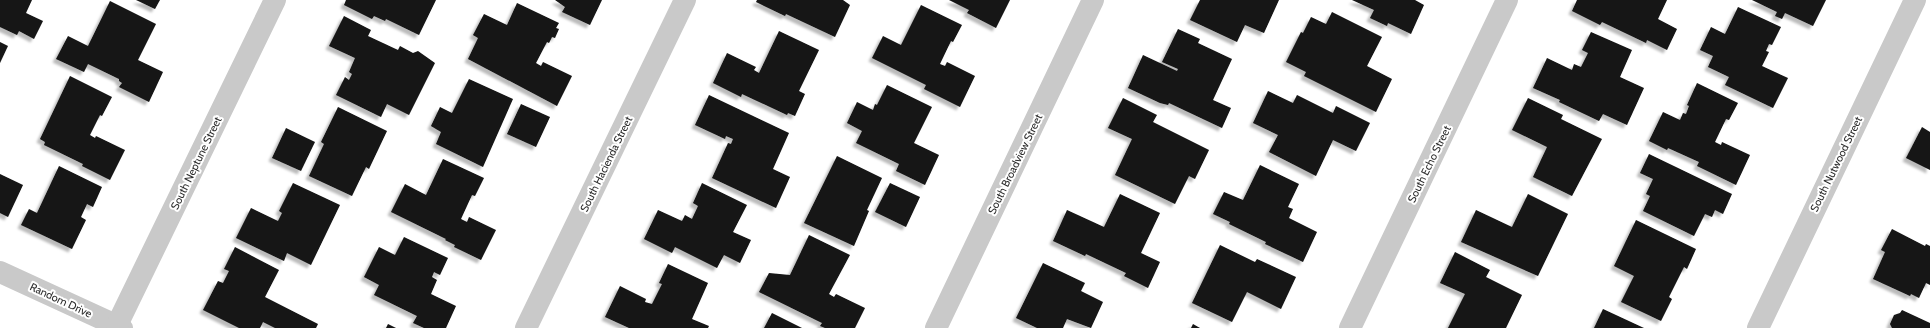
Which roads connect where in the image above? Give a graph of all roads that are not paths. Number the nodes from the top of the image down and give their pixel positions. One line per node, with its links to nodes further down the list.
1 (275, 0): 7 (street, South Neptune Street)
2 (685, 0): 8 (street, South Hacienda Street)
3 (1094, 0): 9 (street, South Broadview Street)
4 (1508, 0): 10 (street, South Echo Street)
5 (1915, 0): 11 (street, South Nutwood Street)
6 (0, 272): 7 (street, Random Drive)
7 (120, 327)
8 (526, 328)
9 (936, 328)
10 (1350, 328)
11 (1758, 328)

